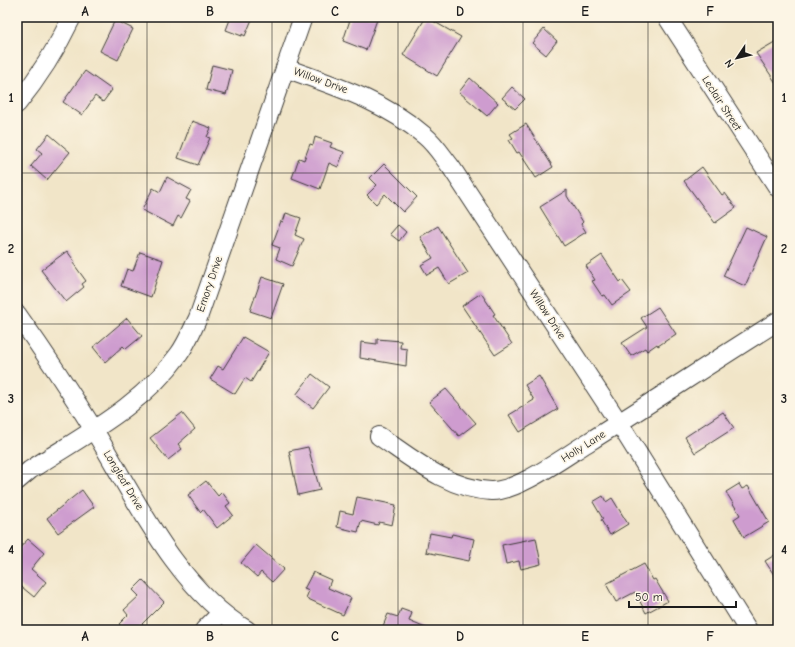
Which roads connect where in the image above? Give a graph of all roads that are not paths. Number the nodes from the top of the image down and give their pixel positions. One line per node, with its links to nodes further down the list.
1 (72, 17): 5 (street)
2 (303, 17): 4 (street, Emory Drive)
3 (667, 17): 6 (street, Leclair Street)
4 (285, 68): 9 (street, Willow Drive); 10 (street, Emory Drive)
5 (17, 104)
6 (778, 188)
7 (17, 314): 10 (street, Longleaf Drive)
8 (778, 321): 9 (street, Holly Lane)
9 (619, 423): 11 (street, Holly Lane); 16 (street, Willow Drive)
10 (93, 429): 12 (street, Emory Drive); 13 (street, Longleaf Drive)
11 (378, 436)
12 (17, 481)
13 (221, 613): 14 (street); 15 (street, Longleaf Drive)
14 (204, 630)
15 (248, 630)
16 (748, 630)

